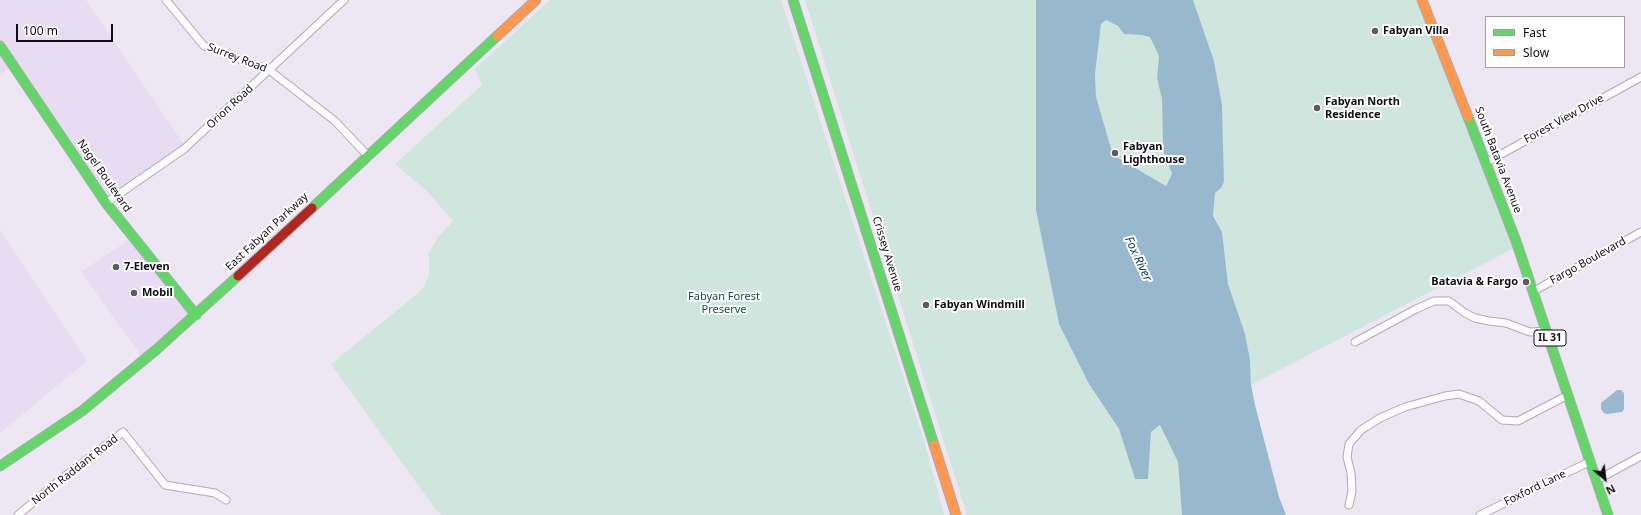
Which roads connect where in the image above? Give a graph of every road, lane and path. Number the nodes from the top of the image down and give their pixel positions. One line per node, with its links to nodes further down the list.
1 (166, 0): 7 (street, Surrey Road)
2 (344, 0): 7 (street, Orion Road)
3 (536, 0): 9 (main road, East Fabyan Parkway)
4 (793, 0): 25 (main road, Crissey Avenue)
5 (1422, 0): 10 (main road, South Batavia Avenue / IL 31)
6 (0, 46): 11 (main road, Nagel Boulevard)
7 (269, 70): 9 (street, Surrey Road); 11 (street, Orion Road)
8 (1641, 77): 10 (street, Forest View Drive)
9 (368, 156): 14 (main road, East Fabyan Parkway)
10 (1487, 162): 13 (main road, South Batavia Avenue / IL 31)
11 (106, 203): 14 (main road, Nagel Boulevard)
12 (1641, 232): 13 (street, Fargo Boulevard)
13 (1534, 291): 15 (main road, South Batavia Avenue / IL 31)
14 (196, 314): 20 (main road, East Fabyan Parkway)
15 (1547, 330): 16 (street); 17 (main road, South Batavia Avenue / IL 31)
16 (1355, 342)
17 (1568, 395): 19 (main road, South Batavia Avenue / IL 31); 23 (street)
18 (1641, 456): 21 (street)
19 (1591, 461): 21 (main road, South Batavia Avenue / IL 31); 26 (street, Foxford Lane)
20 (0, 466)
21 (1597, 480): 27 (main road, South Batavia Avenue / IL 31)
22 (226, 500): 24 (street, North Raddant Road)
23 (1348, 505)
24 (18, 515)
25 (956, 515)
26 (1480, 515)
27 (1608, 515)

